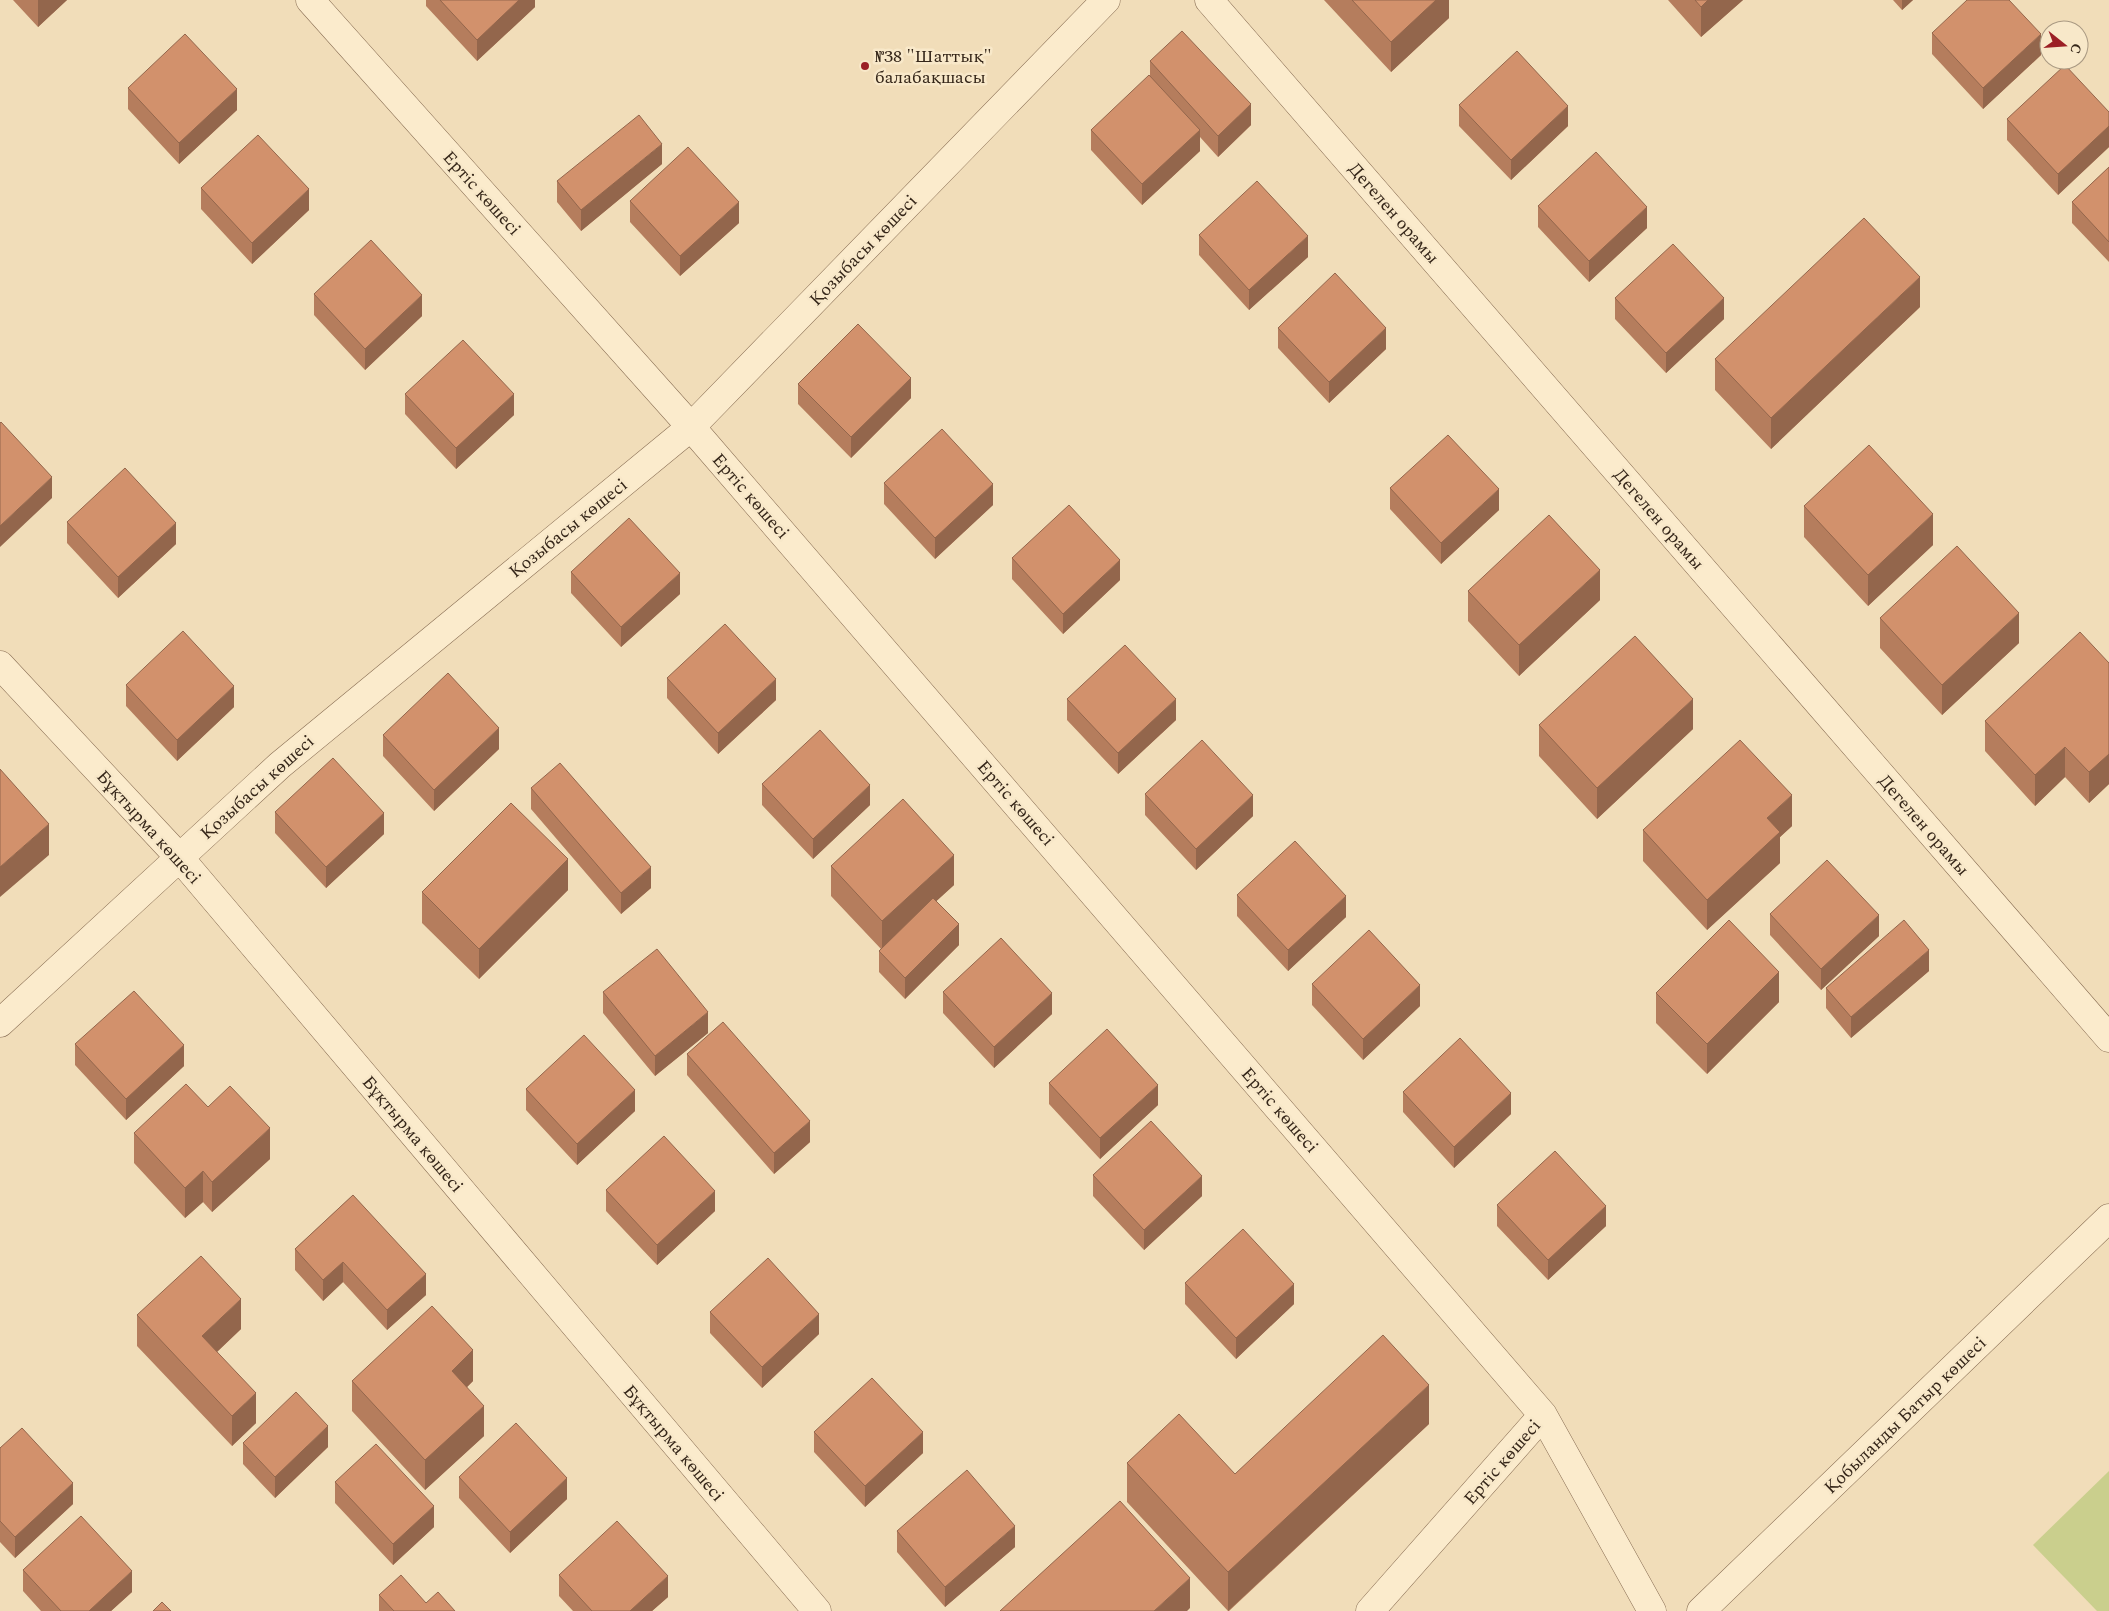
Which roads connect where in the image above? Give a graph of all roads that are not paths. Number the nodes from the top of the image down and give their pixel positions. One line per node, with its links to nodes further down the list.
1 (310, 0): 4 (street, Ертіс көшесі)
2 (1106, 0): 4 (street, Қозыбасы көшесі)
3 (1209, 0): 8 (street, Дегелен орамы)
4 (691, 427): 6 (street, Қозыбасы көшесі); 10 (street, Ертіс көшесі)
5 (0, 665): 6 (street, Бұқтырма көшесі)
6 (179, 857): 7 (street, Қозыбасы көшесі); 11 (street, Бұқтырма көшесі)
7 (0, 1023)
8 (2109, 1038)
9 (2109, 1218): 14 (street, Қобыланды Батыр көшесі)
10 (1543, 1415): 12 (street, Ертіс көшесі); 13 (street)
11 (817, 1611)
12 (1370, 1611)
13 (1652, 1611)
14 (1701, 1611)

